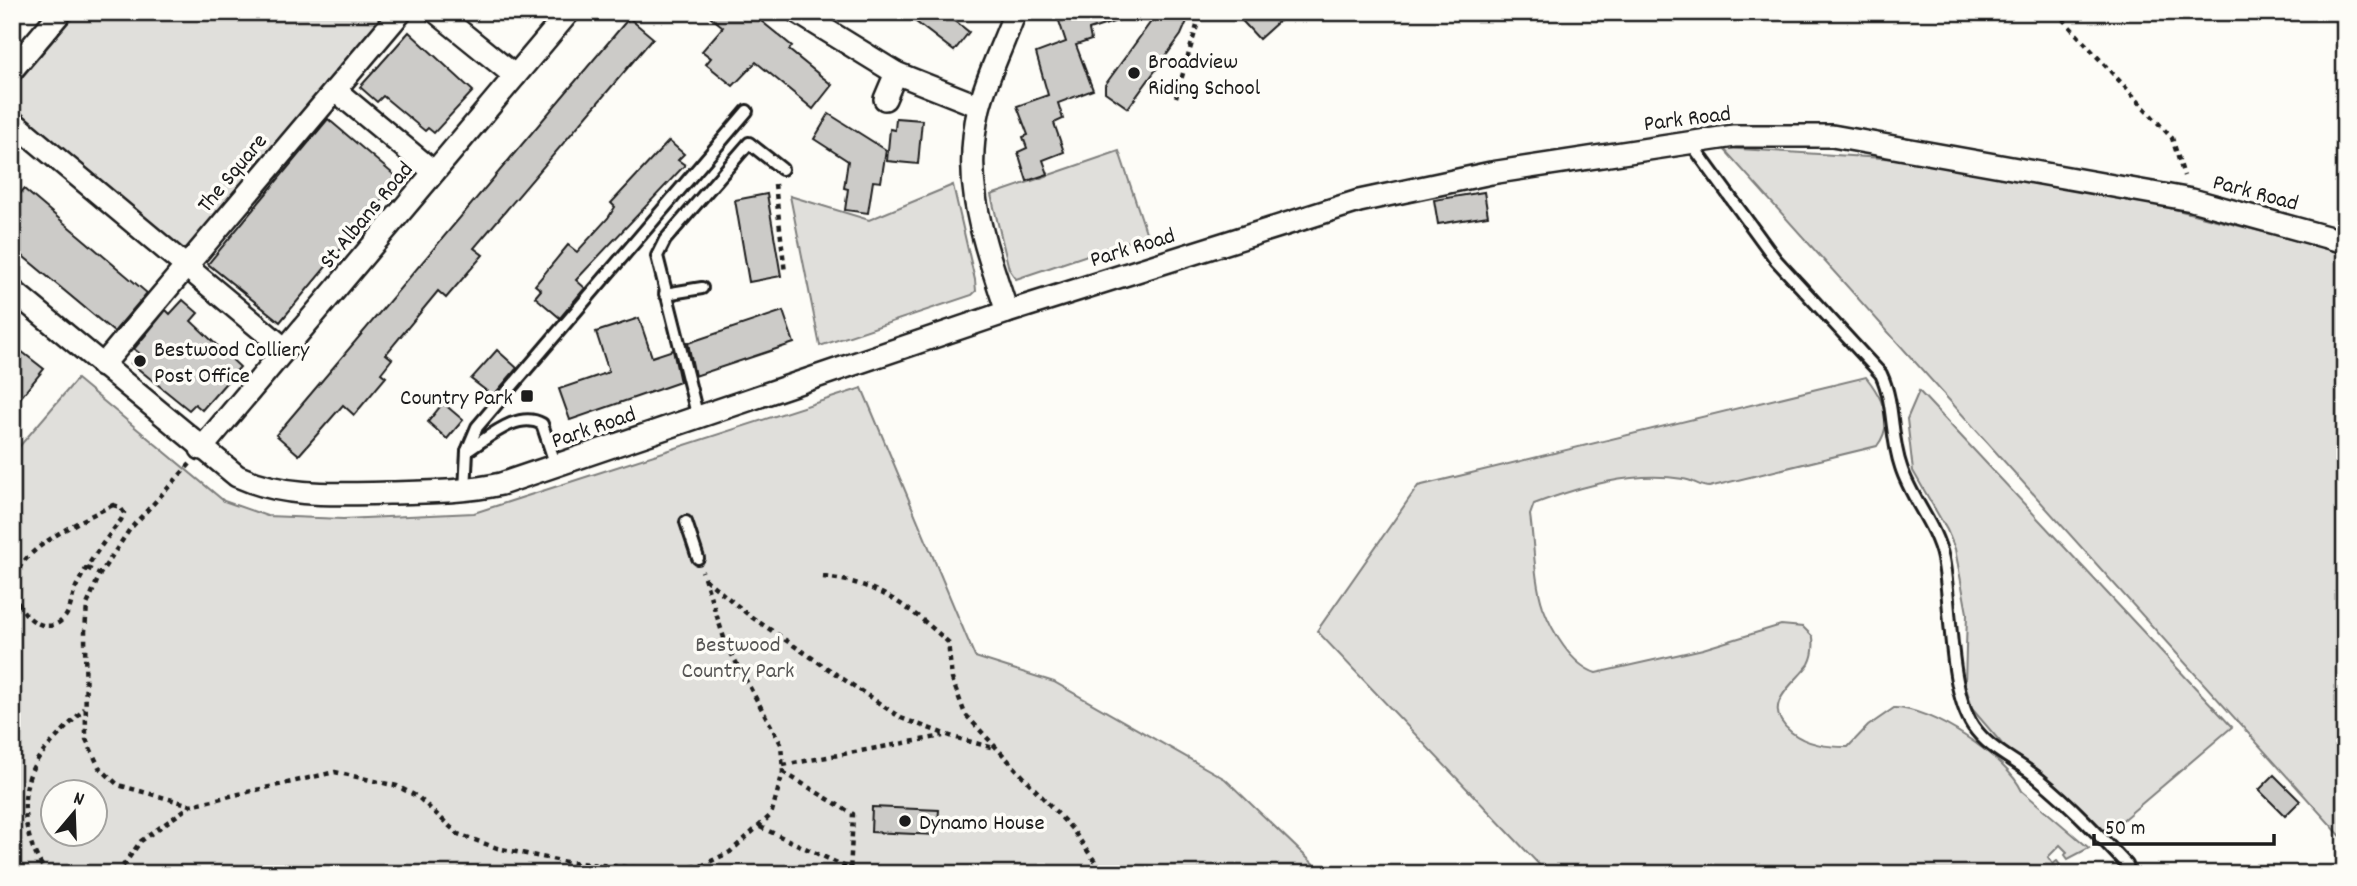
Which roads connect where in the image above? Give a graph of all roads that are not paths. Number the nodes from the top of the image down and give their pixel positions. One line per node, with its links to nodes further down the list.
1 (61, 12): 7 (street)
2 (401, 12): 10 (street, The Square)
3 (436, 12): 9 (street)
4 (569, 12): 9 (street, St Albans Road)
5 (797, 12): 8 (street)
6 (1015, 12): 12 (street)
7 (12, 70)
8 (896, 73): 11 (street); 12 (street)
9 (515, 76): 17 (street, St Albans Road)
10 (335, 90): 17 (street); 19 (street, The Square)
11 (885, 99)
12 (979, 106): 23 (street)
13 (747, 111): 28 (lane)
14 (12, 121): 19 (street)
15 (1690, 142): 18 (street, Park Road); 23 (street, Park Road); 33 (lane)
16 (782, 169): 22 (lane)
17 (434, 172): 24 (street, St Albans Road)
18 (2345, 243)
19 (186, 266): 24 (street); 25 (street, The Square)
20 (702, 288): 22 (lane)
21 (12, 290): 25 (street, Park Road)
22 (665, 294): 26 (lane)
23 (1007, 312): 26 (street, Park Road)
24 (285, 349): 27 (street, St Albans Road)
25 (102, 366): 27 (street, Park Road)
26 (698, 418): 29 (street, Park Road)
27 (201, 449): 30 (street, Park Road)
28 (467, 451): 29 (lane); 30 (lane)
29 (556, 466): 30 (street, Park Road)
30 (465, 491)
31 (686, 522): 32 (lane)
32 (698, 558)
33 (2129, 874)

